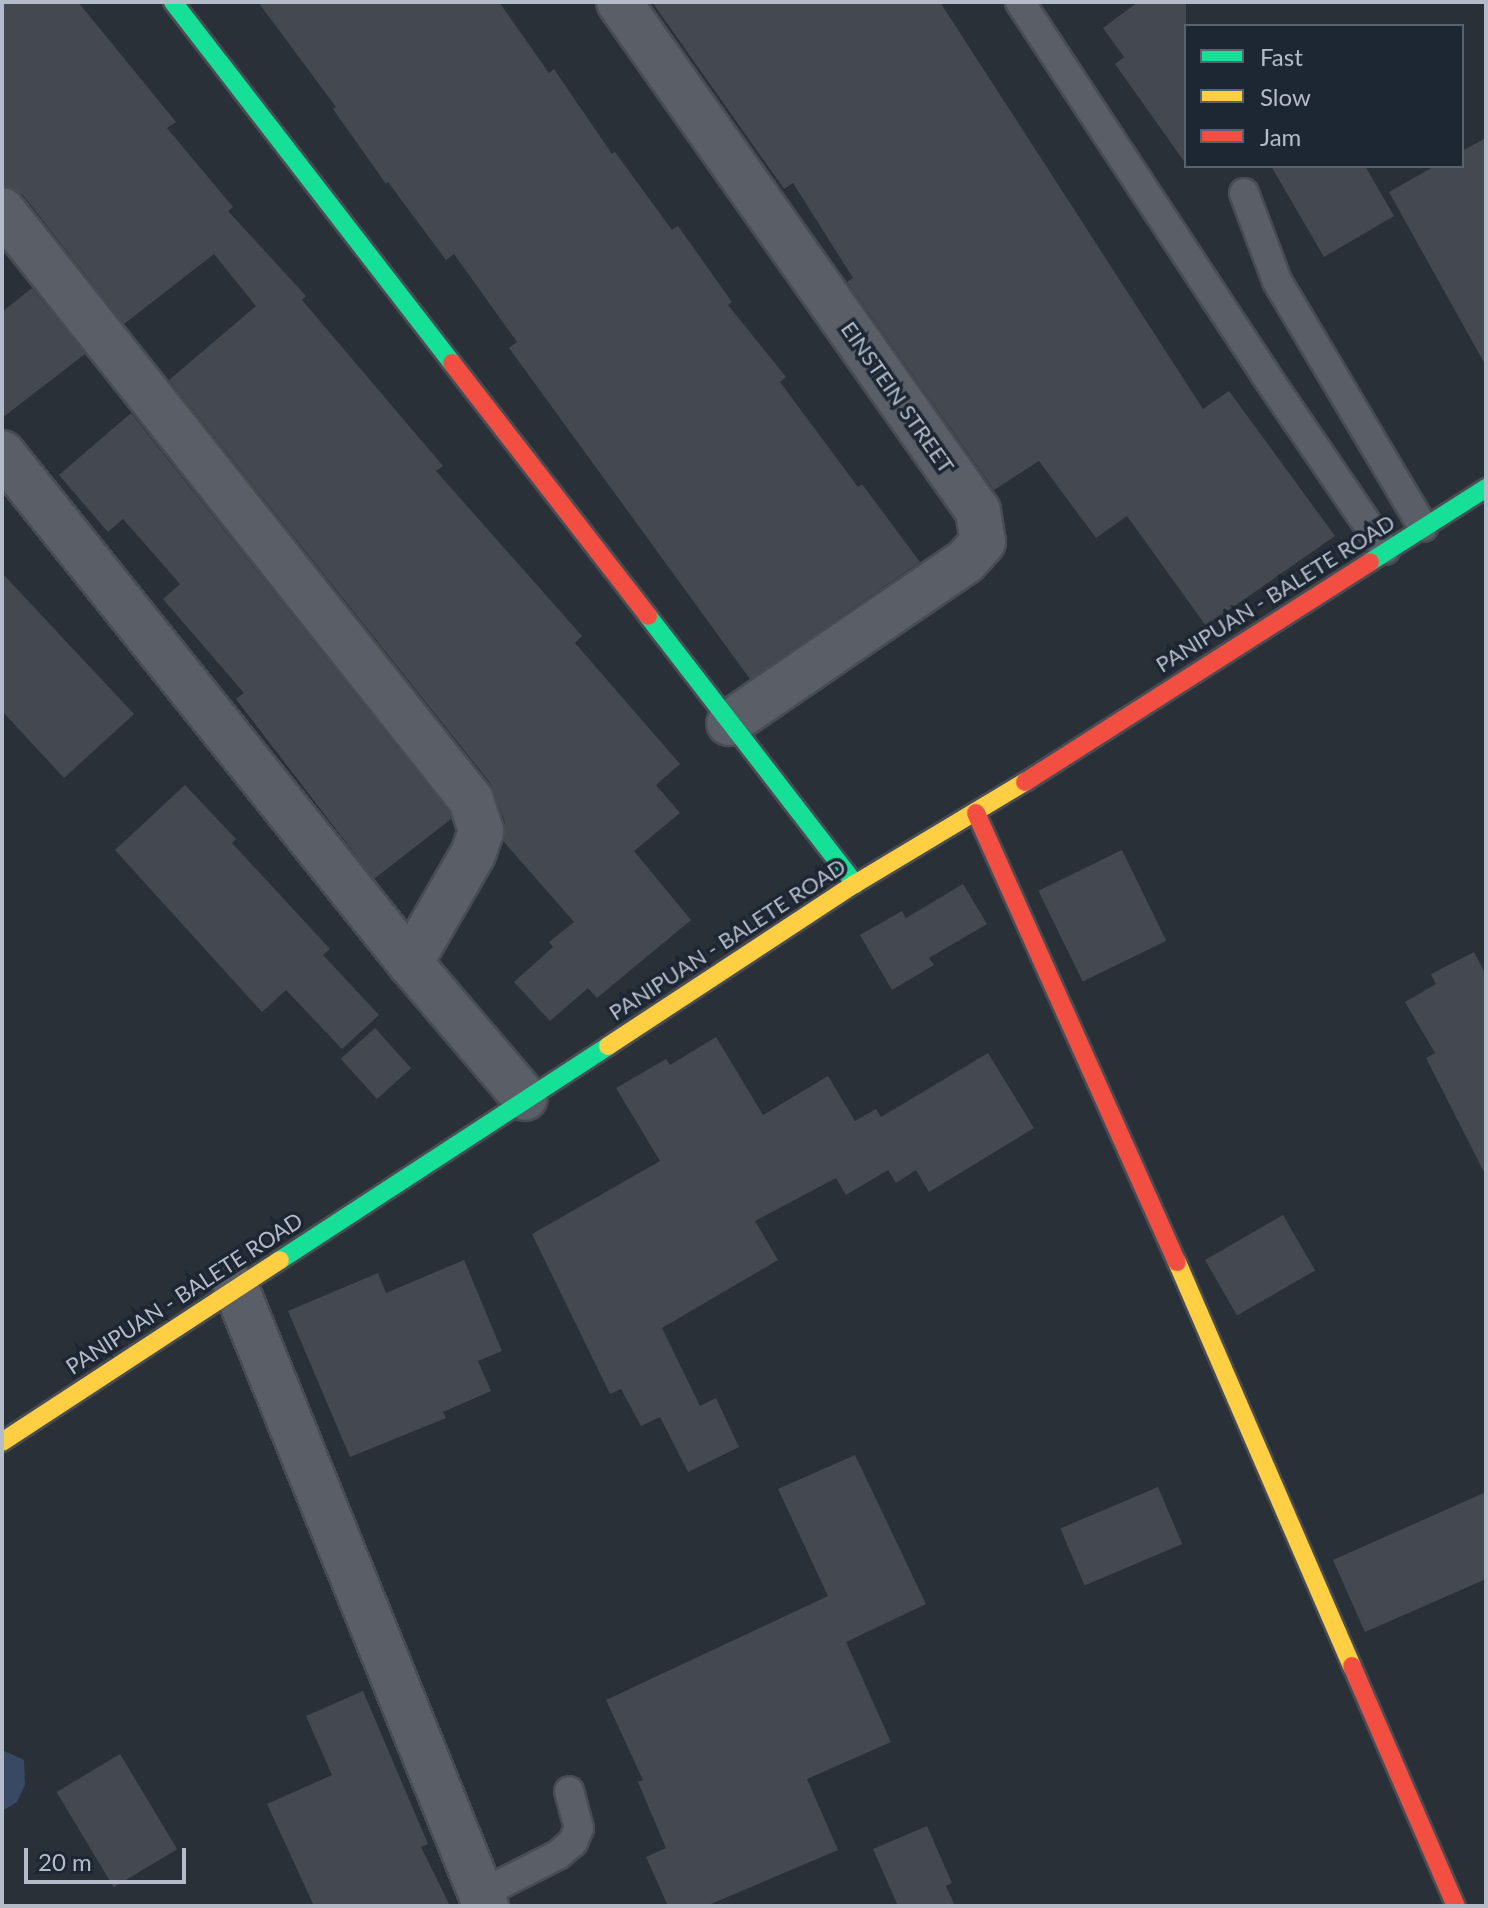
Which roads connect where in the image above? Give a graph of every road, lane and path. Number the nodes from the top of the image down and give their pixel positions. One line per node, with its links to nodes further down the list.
1 (173, 2): 10 (street)
2 (619, 2): 10 (street, EINSTEIN STREET)
3 (1020, 2): 9 (lane)
4 (1244, 193): 8 (lane)
5 (2, 210): 13 (street)
6 (2, 453): 13 (street)
7 (1486, 488): 8 (street, PANIPUAN - BALETE ROAD)
8 (1423, 527): 9 (street, PANIPUAN - BALETE ROAD)
9 (1385, 550): 11 (street, PANIPUAN - BALETE ROAD)
10 (729, 723): 12 (street)
11 (976, 813): 12 (street, PANIPUAN - BALETE ROAD); 19 (street)
12 (855, 884): 14 (street, PANIPUAN - BALETE ROAD)
13 (410, 963): 14 (street)
14 (525, 1098): 15 (street, PANIPUAN - BALETE ROAD)
15 (236, 1288): 16 (street, PANIPUAN - BALETE ROAD); 18 (street)
16 (2, 1442)
17 (569, 1791): 18 (lane)
18 (483, 1900)
19 (1456, 1906)

